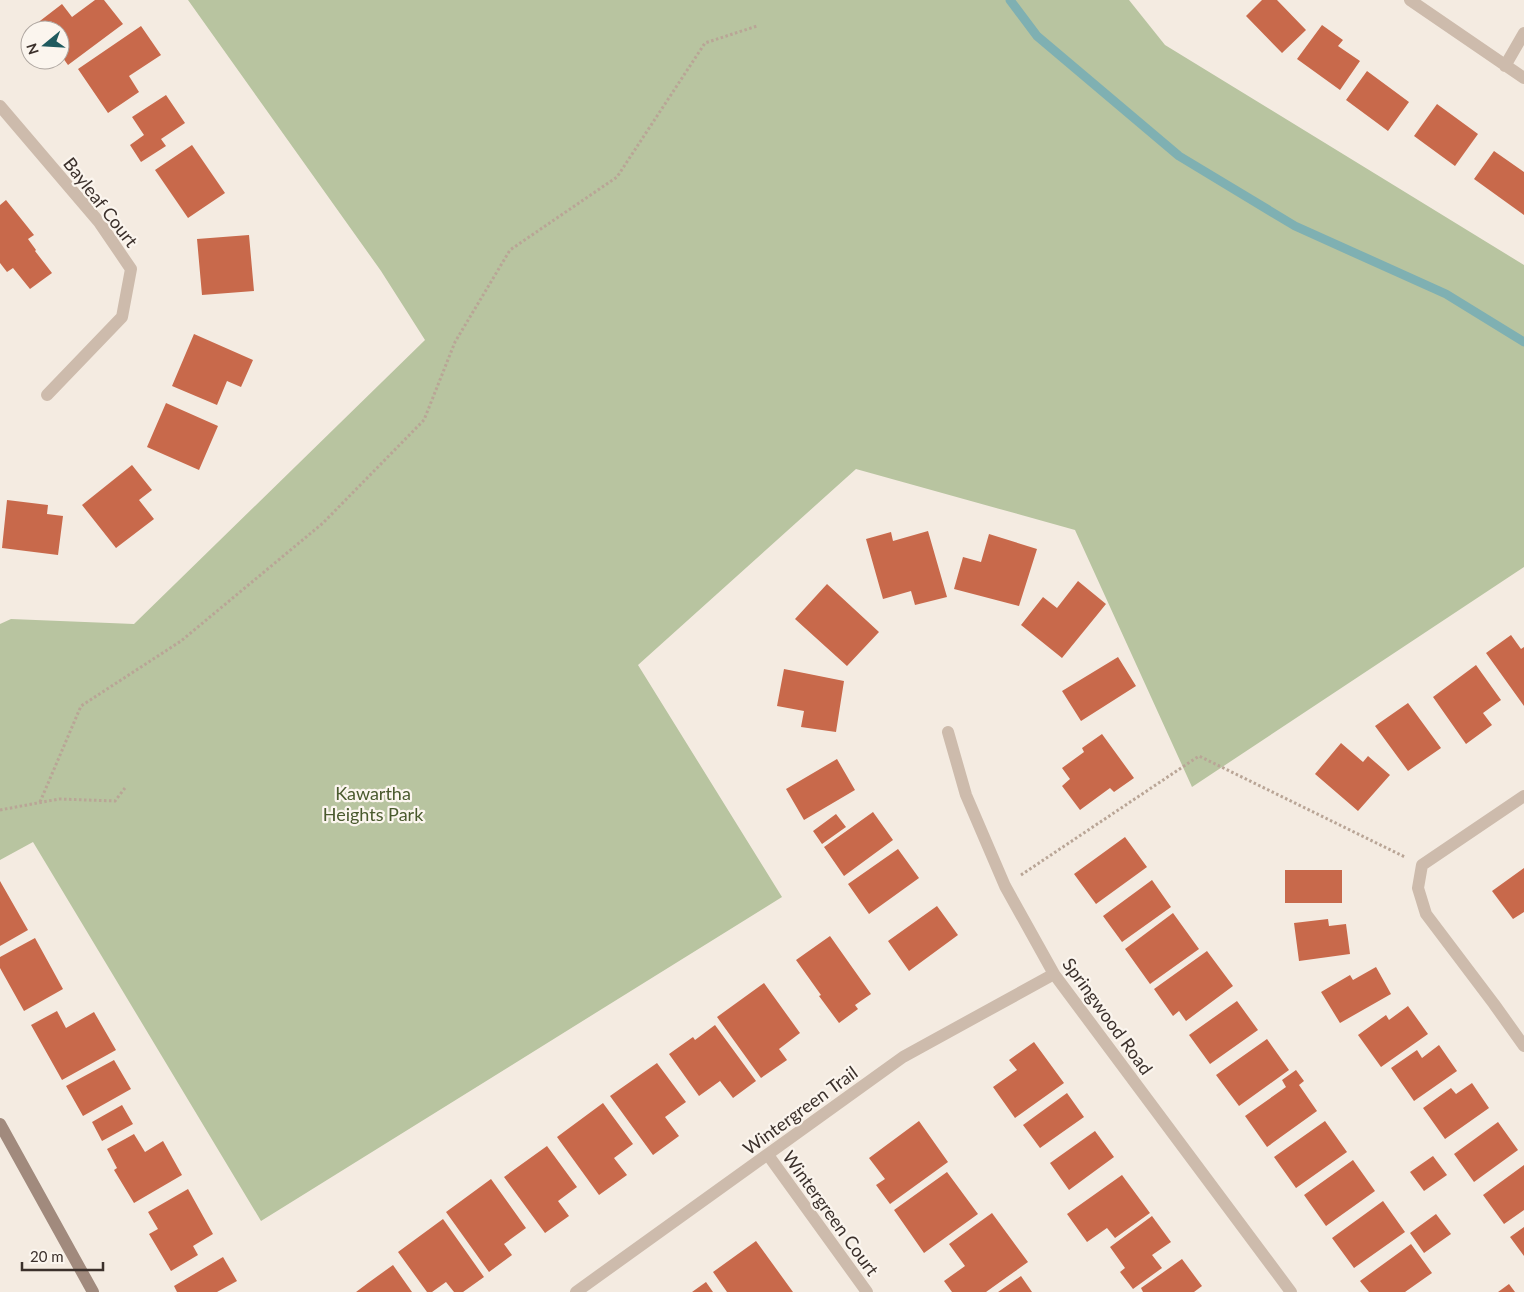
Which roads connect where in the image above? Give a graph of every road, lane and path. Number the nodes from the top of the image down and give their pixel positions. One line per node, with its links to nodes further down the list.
1 (1410, 0): 4 (street)
2 (758, 26): 11 (path)
3 (1524, 33): 4 (street)
4 (1505, 66): 5 (street)
5 (1524, 78)
6 (0, 106): 7 (street, Bayleaf Court)
7 (47, 395)
8 (948, 732): 14 (street, Springwood Road)
9 (125, 788): 11 (path)
10 (1524, 796): 13 (street)
11 (40, 802): 12 (path)
12 (0, 810)
13 (1422, 865): 14 (path); 16 (street)
14 (1004, 886): 15 (street, Springwood Road)
15 (1054, 974): 18 (street, Wintergreen Trail); 22 (street, Springwood Road)
16 (1524, 1046)
17 (0, 1124): 19 (street)
18 (768, 1155): 20 (street, Wintergreen Trail); 21 (street, Wintergreen Court)
19 (94, 1292)
20 (576, 1292)
21 (867, 1292)
22 (1291, 1292)

